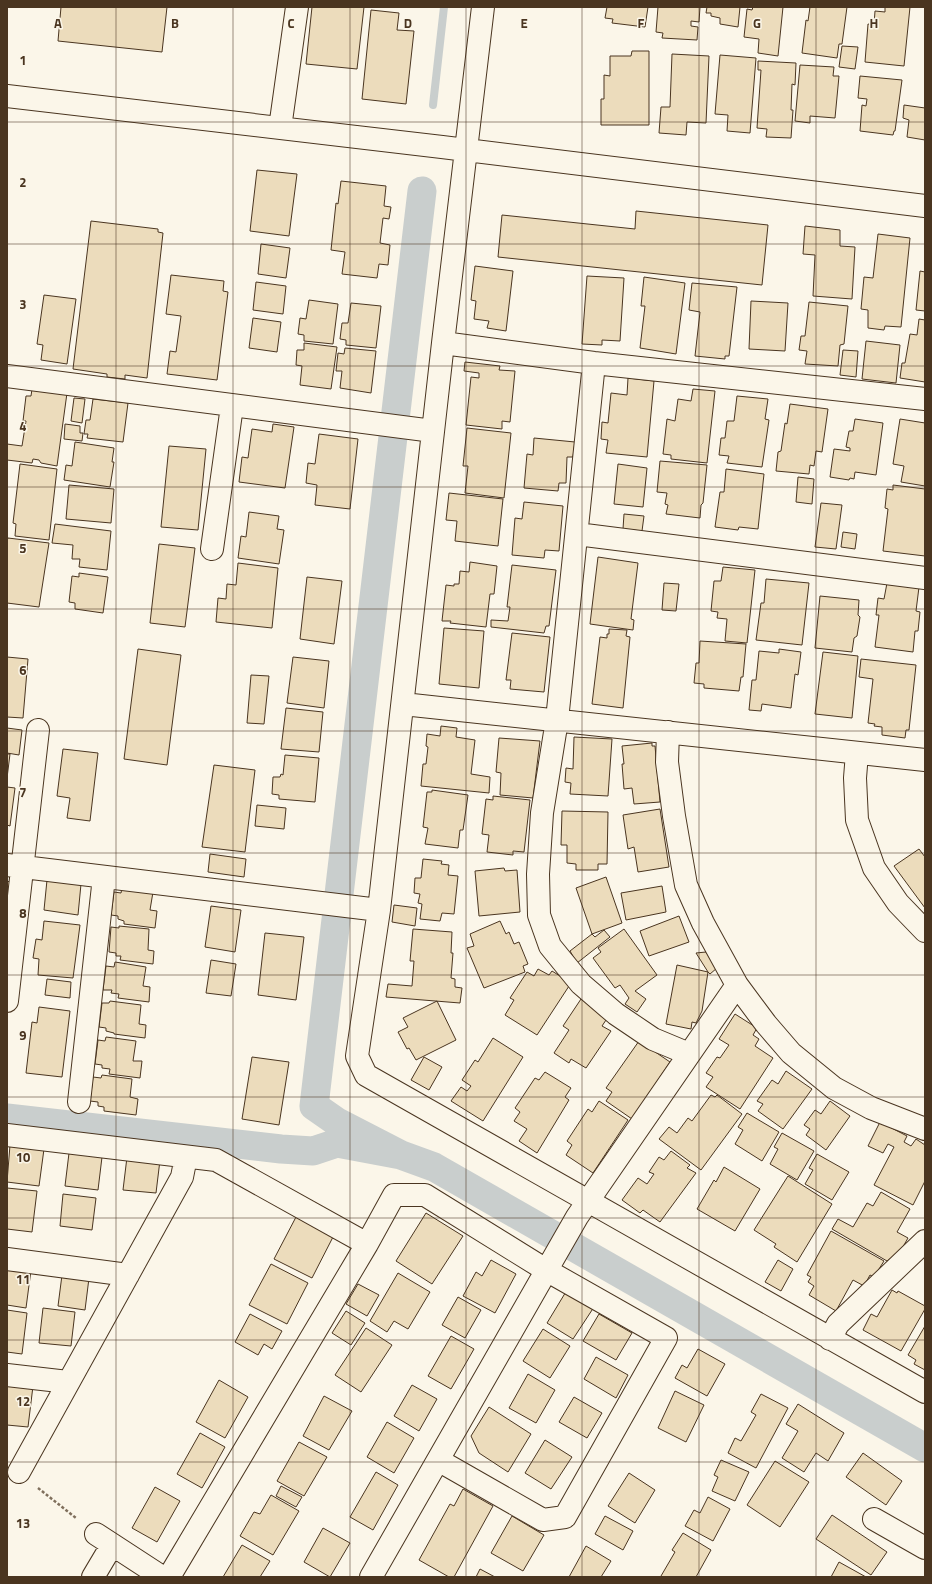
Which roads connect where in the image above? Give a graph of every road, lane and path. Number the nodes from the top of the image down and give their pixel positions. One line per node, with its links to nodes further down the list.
1 (297, 7): 4 (street)
2 (483, 7): 5 (street)
3 (7, 96): 4 (street)
4 (280, 128): 5 (street)
5 (465, 150): 6 (street); 7 (street)
6 (925, 206)
7 (443, 343): 8 (street); 12 (street)
8 (594, 362): 10 (street); 13 (street)
9 (7, 376): 11 (street)
10 (925, 399)
11 (232, 406): 12 (street); 14 (street)
12 (426, 430): 16 (street)
13 (577, 534): 15 (street); 17 (street)
14 (212, 548)
15 (925, 578)
16 (403, 704): 17 (street); 24 (street)
17 (557, 720): 19 (street); 28 (street)
18 (38, 730): 22 (street)
19 (668, 732): 20 (street); 26 (street)
20 (857, 753): 21 (street); 25 (street)
21 (925, 760)
22 (15, 866): 23 (street); 27 (street)
23 (104, 877): 24 (street); 29 (street)
24 (379, 910): 33 (street)
25 (925, 931)
26 (737, 985): 28 (street); 30 (street)
27 (7, 1001)
28 (689, 1054): 33 (street)
29 (79, 1102)
30 (925, 1129)
31 (7, 1135): 32 (street)
32 (186, 1156): 35 (street); 38 (street)
33 (582, 1210): 37 (street); 39 (street)
34 (925, 1241): 39 (street)
35 (367, 1244): 37 (street); 50 (street)
36 (7, 1259): 38 (street)
37 (552, 1261): 43 (street); 43 (street)
38 (128, 1275): 41 (street)
39 (830, 1338): 42 (street)
40 (7, 1374): 41 (street)
41 (68, 1382): 44 (street)
42 (925, 1392)
43 (438, 1460): 51 (street)
44 (19, 1472): 46 (path)
45 (874, 1518): 47 (street)
46 (104, 1539): 48 (street); 49 (street)
47 (925, 1548)
48 (92, 1577)
49 (162, 1577)
50 (169, 1577)
51 (371, 1577)

